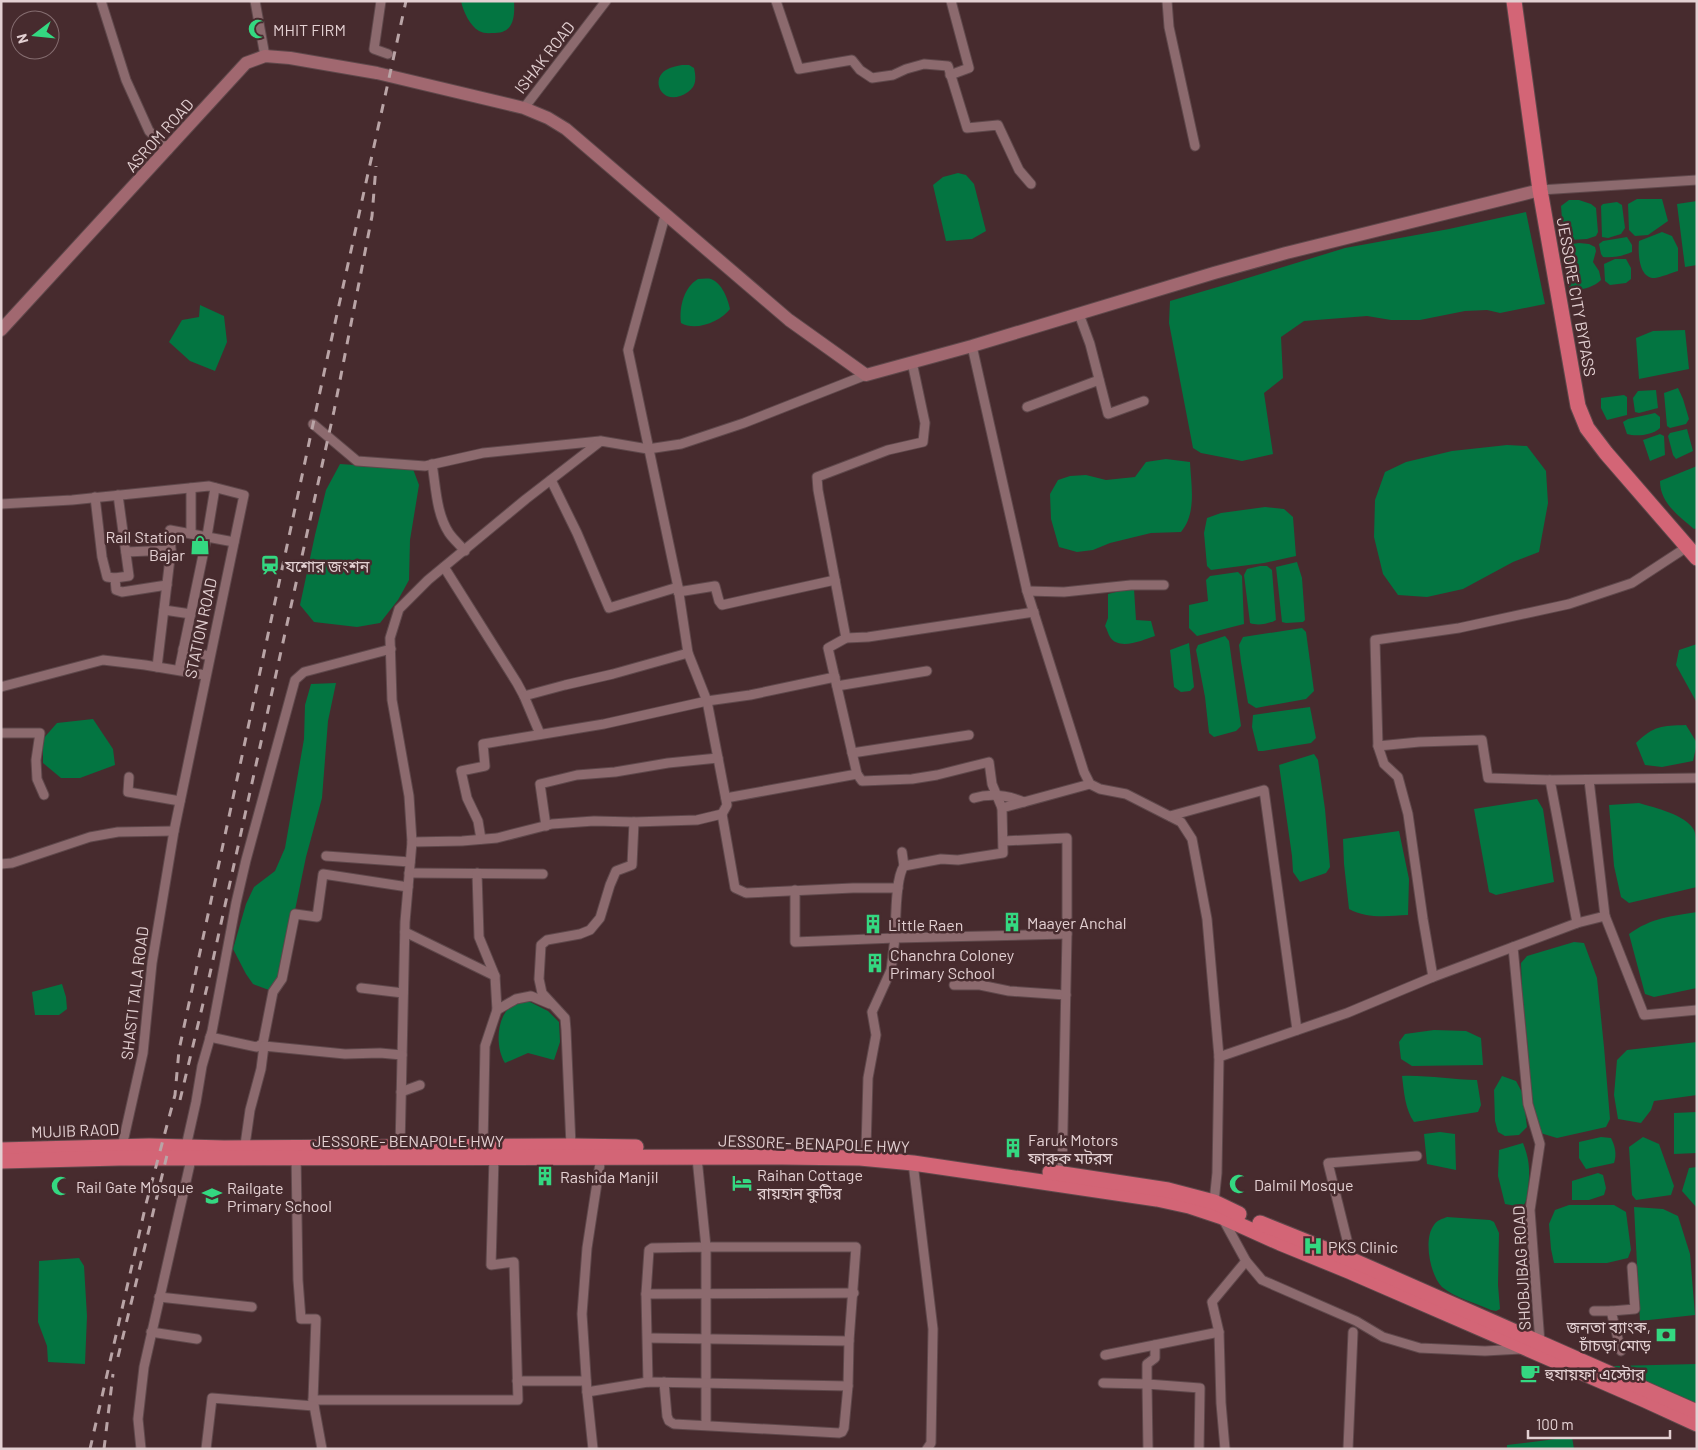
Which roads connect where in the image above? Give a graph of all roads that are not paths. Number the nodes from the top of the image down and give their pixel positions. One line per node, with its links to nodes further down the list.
1 (101, 1): 14 (street)
2 (255, 1): 10 (street)
3 (381, 1): 9 (street)
4 (606, 1): 12 (street, ISHAK ROAD)
5 (776, 1): 11 (street)
6 (951, 1): 11 (street)
7 (1167, 1): 13 (street)
8 (1514, 1): 17 (highway, JESSORE CITY BYPASS)
9 (388, 54)
10 (266, 56): 12 (street, ASROM ROAD); 14 (street, ASROM ROAD)
11 (950, 75): 16 (street)
12 (524, 108): 18 (street, ASROM ROAD)
13 (1195, 146)
14 (168, 150): 20 (street, ASROM ROAD)
15 (1697, 180): 17 (street)
16 (1031, 184)
17 (1540, 190): 19 (street); 43 (highway, JESSORE CITY BYPASS)
18 (665, 216): 23 (street, ASROM ROAD); 29 (street)
19 (1079, 314): 21 (street); 24 (street)
20 (1, 330)
21 (972, 346): 22 (street); 50 (street)
22 (912, 362): 23 (street); 46 (street)
23 (866, 375): 29 (street)
24 (1099, 380): 25 (street); 26 (street)
25 (1144, 401)
26 (1027, 407)
27 (313, 424): 30 (street)
28 (601, 441): 29 (street); 30 (street); 31 (street)
29 (648, 449): 49 (street)
30 (432, 464): 41 (street)
31 (551, 480): 41 (street); 49 (street)
32 (191, 488): 33 (street, STATION ROAD); 34 (street, STATION ROAD); 37 (street)
33 (215, 488): 38 (street); 39 (street, STATION ROAD)
34 (118, 495): 35 (street, STATION ROAD); 42 (street)
35 (95, 498): 36 (street, STATION ROAD); 45 (street)
36 (1, 504)
37 (191, 533): 38 (street); 40 (street)
38 (208, 536): 39 (street); 53 (street)
39 (234, 542): 58 (street, STATION ROAD)
40 (171, 550): 42 (street); 47 (street)
41 (465, 550): 44 (street)
42 (126, 552): 45 (street)
43 (1692, 552): 70 (street)
44 (444, 567): 56 (street); 65 (street)
45 (115, 578): 47 (street)
46 (835, 580): 49 (street); 54 (street)
47 (167, 585): 51 (street)
48 (1164, 585): 50 (street)
49 (678, 590): 57 (street)
50 (1027, 591): 52 (street)
51 (164, 610): 53 (street); 59 (street)
52 (1034, 612): 54 (street); 78 (street)
53 (191, 614): 55 (street)
54 (846, 638): 63 (street)
55 (183, 649): 58 (street); 60 (street)
56 (390, 649): 91 (street); 120 (street)
57 (688, 653): 65 (street); 66 (street)
58 (209, 656): 62 (street, STATION ROAD)
59 (157, 667): 60 (street); 64 (street)
60 (179, 670): 62 (street)
61 (927, 671): 63 (street)
62 (205, 675): 82 (street, STATION ROAD)
63 (836, 681): 66 (street); 71 (street)
64 (1, 687)
65 (524, 696): 68 (street)
66 (707, 701): 68 (street); 72 (street)
67 (1, 733): 79 (street)
68 (540, 734): 90 (street)
69 (969, 735): 71 (street)
70 (1378, 746): 76 (street); 111 (street)
71 (852, 753): 73 (street)
72 (718, 758): 80 (street); 88 (street)
73 (857, 774): 80 (street); 84 (street)
74 (129, 777): 82 (street)
75 (1697, 778): 77 (street)
76 (1550, 780): 77 (street); 105 (street)
77 (1589, 780): 104 (street)
78 (1090, 784): 83 (street); 86 (street)
79 (44, 795)
80 (726, 798): 85 (street)
81 (974, 798): 83 (street)
82 (180, 801): 89 (street, STATION ROAD)
83 (1024, 802): 84 (street)
84 (1002, 808): 92 (street)
85 (722, 814): 87 (street); 103 (street)
86 (1170, 816): 119 (street); 122 (street)
87 (634, 822): 88 (street); 116 (street)
88 (546, 826): 90 (street)
89 (174, 831): 96 (street); 130 (street, SHASTI TALA ROAD)
90 (481, 839): 91 (street)
91 (412, 842): 95 (street)
92 (1004, 842): 97 (street); 107 (street)
93 (902, 852): 97 (street)
94 (326, 856): 95 (street)
95 (410, 862): 98 (street)
96 (1, 864)
97 (904, 866): 102 (street)
98 (409, 873): 99 (street); 101 (street)
99 (477, 873): 100 (street); 110 (street)
100 (543, 874)
101 (408, 887): 106 (street); 120 (street)
102 (898, 888): 103 (street); 108 (street)
103 (795, 890): 108 (street)
104 (1605, 916): 105 (street); 118 (street)
105 (1577, 923): 109 (street)
106 (405, 932): 110 (street); 114 (street)
107 (1067, 934): 108 (street); 115 (street)
108 (895, 938): 128 (street)
109 (1513, 947): 111 (street); 162 (street, SHOBJIBAG ROAD)
110 (495, 976): 117 (street)
111 (1433, 977): 119 (street)
112 (954, 985): 115 (street)
113 (361, 988): 114 (street)
114 (403, 993): 121 (street)
115 (1066, 995): 141 (street)
116 (551, 1004): 117 (street); 127 (street)
117 (497, 1010): 126 (street)
118 (1697, 1010)
119 (1297, 1030): 122 (street)
120 (210, 1037): 132 (street)
121 (402, 1055): 124 (street); 133 (street)
122 (1219, 1056): 142 (street)
123 (420, 1085): 124 (street)
124 (401, 1092): 131 (street)
125 (149, 1146): 130 (highway, MUJIB RAOD); 132 (highway, JESSORE- BENAPOLE HWY)
126 (483, 1146): 127 (highway, JESSORE- BENAPOLE HWY); 131 (highway, JESSORE- BENAPOLE HWY)
127 (570, 1146): 128 (highway, JESSORE- BENAPOLE HWY)
128 (866, 1149): 141 (highway, JESSORE- BENAPOLE HWY)
129 (1, 1150): 130 (highway, MUJIB RAOD)
130 (121, 1152): 132 (highway, JESSORE- BENAPOLE HWY); 139 (highway, JESSORE- BENAPOLE HWY)
131 (400, 1152): 134 (highway, JESSORE- BENAPOLE HWY); 136 (highway, JESSORE- BENAPOLE HWY)
132 (189, 1153): 133 (highway, JESSORE- BENAPOLE HWY); 151 (street)
133 (244, 1153): 134 (highway, JESSORE- BENAPOLE HWY)
134 (296, 1153): 176 (street)
135 (1417, 1156): 145 (street)
136 (494, 1157): 137 (highway, JESSORE- BENAPOLE HWY); 168 (street)
137 (601, 1157): 138 (highway, JESSORE- BENAPOLE HWY); 167 (street)
138 (697, 1158): 140 (highway, JESSORE- BENAPOLE HWY); 144 (street)
139 (1, 1161)
140 (913, 1163): 143 (highway, JESSORE- BENAPOLE HWY); 184 (street)
141 (1062, 1174): 142 (highway, JESSORE- BENAPOLE HWY)
142 (1214, 1202): 143 (street); 145 (highway, JESSORE- BENAPOLE HWY)
143 (1222, 1217): 146 (street); 164 (highway, JESSORE- BENAPOLE HWY)
144 (706, 1247): 148 (street); 149 (street); 150 (street)
145 (1352, 1260): 162 (highway, JESSORE- BENAPOLE HWY)
146 (1246, 1261): 156 (street); 164 (street)
147 (1632, 1267): 154 (street)
148 (854, 1293): 150 (street); 161 (street)
149 (646, 1294): 150 (street); 158 (street)
150 (707, 1294): 159 (street)
151 (159, 1297): 152 (street); 155 (street)
152 (252, 1307)
153 (1594, 1311): 154 (street)
154 (1611, 1311): 165 (street)
155 (151, 1332): 160 (street); 180 (street)
156 (1219, 1332): 163 (street); 187 (street)
157 (1353, 1332): 188 (street)
158 (648, 1338): 159 (street); 169 (street)
159 (706, 1338): 161 (street); 172 (street)
160 (197, 1339)
161 (849, 1341): 174 (street)
162 (1540, 1343): 177 (highway, JESSORE- BENAPOLE HWY)
163 (1155, 1345): 166 (street); 173 (street)
164 (1525, 1348): 178 (highway, JESSORE- BENAPOLE HWY)
165 (1621, 1351)
166 (1105, 1355)
167 (586, 1381): 168 (street); 175 (street)
168 (518, 1382): 176 (street)
169 (648, 1382): 170 (street); 175 (street)
170 (664, 1382): 172 (street); 179 (street)
171 (1103, 1383): 173 (street)
172 (707, 1384): 174 (street); 179 (street)
173 (1147, 1384): 185 (street); 186 (street)
174 (848, 1386): 179 (street)
175 (587, 1392): 183 (street)
176 (314, 1403): 181 (street); 182 (street)
177 (1697, 1412)
178 (1697, 1424)
179 (706, 1426)
180 (141, 1449)
181 (206, 1449)
182 (322, 1449)
183 (593, 1449)
184 (927, 1449)
185 (1148, 1449)
186 (1199, 1449)
187 (1225, 1449)
188 (1348, 1449)

